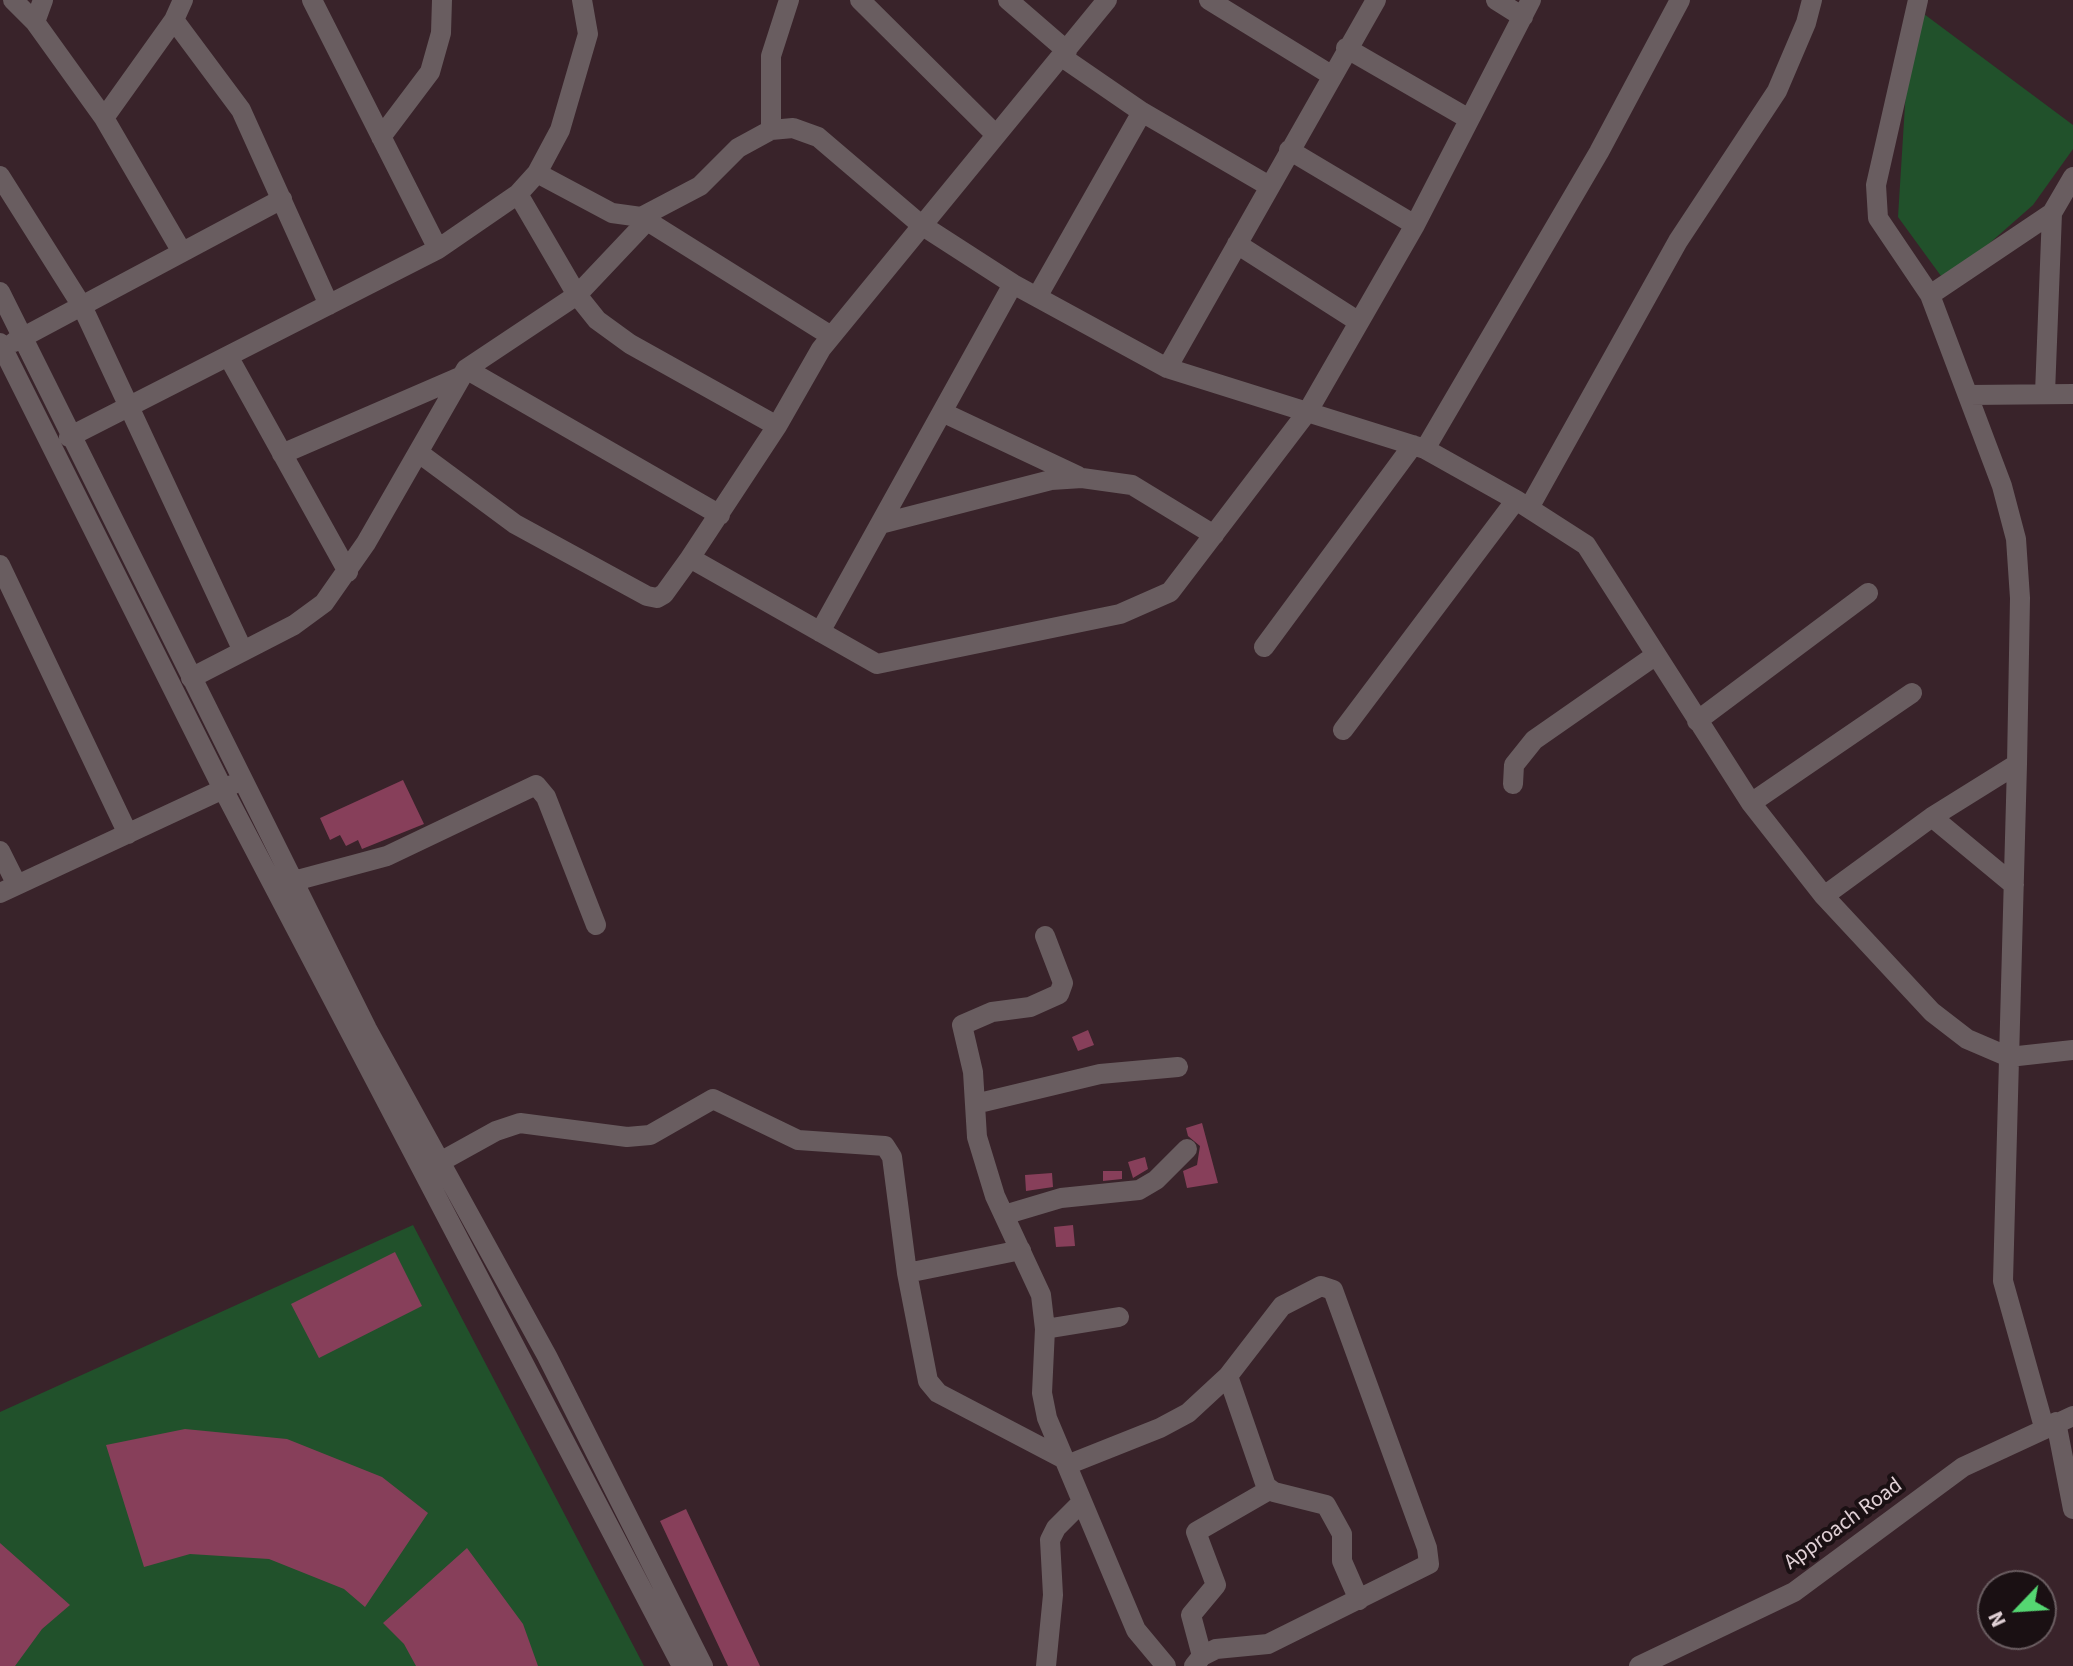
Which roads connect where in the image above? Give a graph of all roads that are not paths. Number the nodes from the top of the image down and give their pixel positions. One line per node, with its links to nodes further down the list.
1 (13, 0): 19 (street)
2 (43, 0): 19 (street)
3 (183, 0): 18 (street)
4 (312, 0): 28 (street)
5 (442, 0): 28 (street)
6 (582, 0): 30 (street)
7 (789, 0): 26 (street)
8 (860, 0): 27 (street)
9 (1008, 0): 21 (street)
10 (1107, 0): 21 (street)
11 (1209, 0): 22 (street)
12 (1376, 0): 20 (street)
13 (1496, 0): 17 (street)
14 (1680, 0): 65 (street)
15 (1812, 0): 69 (street)
16 (1918, 0): 46 (street)
17 (1527, 8): 25 (street)
18 (174, 20): 24 (street); 35 (street)
19 (35, 22): 24 (street)
20 (1346, 48): 22 (street); 25 (street)
21 (1065, 54): 23 (street); 27 (street)
22 (1331, 75): 29 (street)
23 (1142, 112): 33 (street); 47 (street)
24 (104, 118): 42 (street)
25 (1469, 119): 39 (street)
26 (771, 130): 37 (street); 38 (street)
27 (996, 135): 38 (street)
28 (381, 137): 41 (street)
29 (1289, 150): 33 (street); 39 (street)
30 (537, 173): 34 (street); 37 (street)
31 (0, 176): 49 (street)
32 (2073, 177): 36 (street)
33 (1269, 186): 40 (street)
34 (518, 194): 41 (street); 45 (street)
35 (282, 199): 42 (street); 48 (street)
36 (2052, 213): 46 (street); 57 (street)
37 (644, 219): 45 (street); 51 (street)
38 (920, 224): 43 (street); 51 (street)
39 (1415, 225): 50 (street)
40 (1237, 244): 50 (street); 55 (street)
41 (438, 249): 48 (street)
42 (182, 252): 49 (street)
43 (1013, 284): 47 (street); 62 (street)
44 (0, 292): 52 (street)
45 (577, 295): 56 (street); 63 (street)
46 (1930, 295): 59 (street)
47 (1037, 297): 55 (street)
48 (329, 305): 54 (street)
49 (82, 306): 52 (street); 60 (street)
50 (1359, 322): 61 (street)
51 (831, 336): 63 (street)
52 (23, 337): 53 (street); 64 (street)
53 (1, 346): 88 (street)
54 (228, 356): 60 (street); 67 (street)
55 (1167, 368): 61 (street)
56 (463, 373): 66 (street); 67 (street); 70 (street)
57 (2045, 393): 58 (street); 59 (street)
58 (2073, 394)
59 (1969, 395): 85 (street)
60 (131, 405): 64 (street); 79 (street)
61 (1308, 411): 65 (street); 72 (street)
62 (942, 412): 68 (street); 71 (street)
63 (777, 426): 70 (street)
64 (69, 437): 81 (street)
65 (1419, 447): 69 (street); 78 (street)
66 (419, 453): 73 (street); 75 (street)
67 (282, 454): 75 (street)
68 (1082, 478): 71 (street); 72 (street)
69 (1522, 504): 80 (street); 84 (street)
70 (720, 515): 73 (street)
71 (880, 524): 77 (street)
72 (1214, 535): 77 (street)
73 (690, 558): 77 (street)
74 (0, 565): 91 (street)
75 (348, 572): 79 (street)
76 (1868, 593): 83 (street)
77 (820, 632)
78 (1264, 647)
79 (243, 651): 81 (street)
80 (1656, 655): 83 (street); 87 (street)
81 (191, 678): 86 (street)
82 (1912, 693): 89 (street)
83 (1697, 721): 89 (street)
84 (1343, 730)
85 (2017, 764): 90 (street); 94 (street)
86 (243, 780): 88 (street); 93 (street)
87 (1513, 784)
88 (223, 789): 91 (street); 118 (street)
89 (1751, 803): 96 (street)
90 (1932, 817): 94 (street); 96 (street)
91 (128, 834): 95 (street)
92 (0, 851): 95 (street)
93 (294, 881): 97 (street); 104 (street)
94 (2014, 885): 100 (street)
95 (8, 889)
96 (1824, 896): 100 (street)
97 (596, 925)
98 (1045, 936): 102 (street)
99 (2073, 1050): 100 (street)
100 (2009, 1057): 111 (street)
101 (1178, 1067): 102 (street)
102 (975, 1104): 105 (street)
103 (1187, 1149): 105 (street)
104 (440, 1162): 107 (street); 119 (street)
105 (1004, 1215): 106 (street)
106 (1021, 1250): 107 (street); 109 (street)
107 (907, 1273): 112 (street)
108 (1119, 1317): 109 (street)
109 (1045, 1329): 112 (street)
110 (1228, 1376): 112 (street); 113 (street); 116 (street)
111 (2058, 1422): 115 (street); 122 (street, Approach Road)
112 (1066, 1462): 114 (street)
113 (1269, 1490): 116 (street); 117 (street)
114 (1082, 1502): 120 (street); 121 (street)
115 (2073, 1509)
116 (1359, 1600): 117 (street)
117 (1198, 1661)
118 (682, 1666)
119 (703, 1666)
120 (1046, 1666)
121 (1166, 1666)
122 (1639, 1666)

